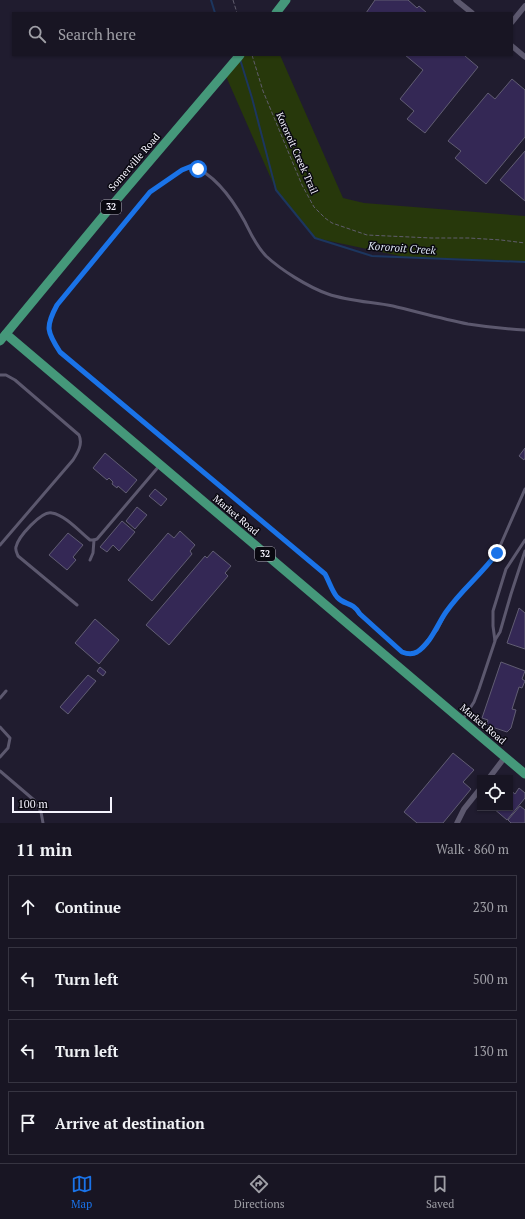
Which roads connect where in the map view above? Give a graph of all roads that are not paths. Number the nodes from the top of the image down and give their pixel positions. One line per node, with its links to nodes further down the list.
1 (282, 0): 5 (main road)
2 (286, 0): 6 (main road)
3 (456, 0): 7 (street)
4 (525, 6): 8 (street)
5 (276, 12)
6 (276, 12)
7 (471, 12)
8 (513, 21)
9 (513, 47): 11 (street)
10 (239, 56): 13 (main road, Somerville Road / 32)
11 (525, 57)
12 (525, 330): 16 (lane)
13 (3, 337): 15 (main road, Market Road / 32)
14 (0, 376): 19 (lane)
15 (160, 465): 17 (lane); 26 (main road, Market Road / 32)
16 (525, 489)
17 (94, 540): 21 (lane); 22 (lane)
18 (525, 540): 23 (lane)
19 (0, 545)
20 (525, 551): 23 (lane)
21 (90, 560)
22 (77, 605)
23 (495, 641): 26 (lane)
24 (6, 691): 25 (lane)
25 (0, 698)
26 (462, 721): 29 (main road, Market Road / 32)
27 (0, 726): 28 (lane)
28 (0, 757)
29 (505, 757): 31 (main road, Market Road / 32); 32 (street)
30 (0, 771): 34 (lane)
31 (525, 774)
32 (491, 775)
33 (477, 793): 35 (street)
34 (43, 823)
35 (457, 823)

